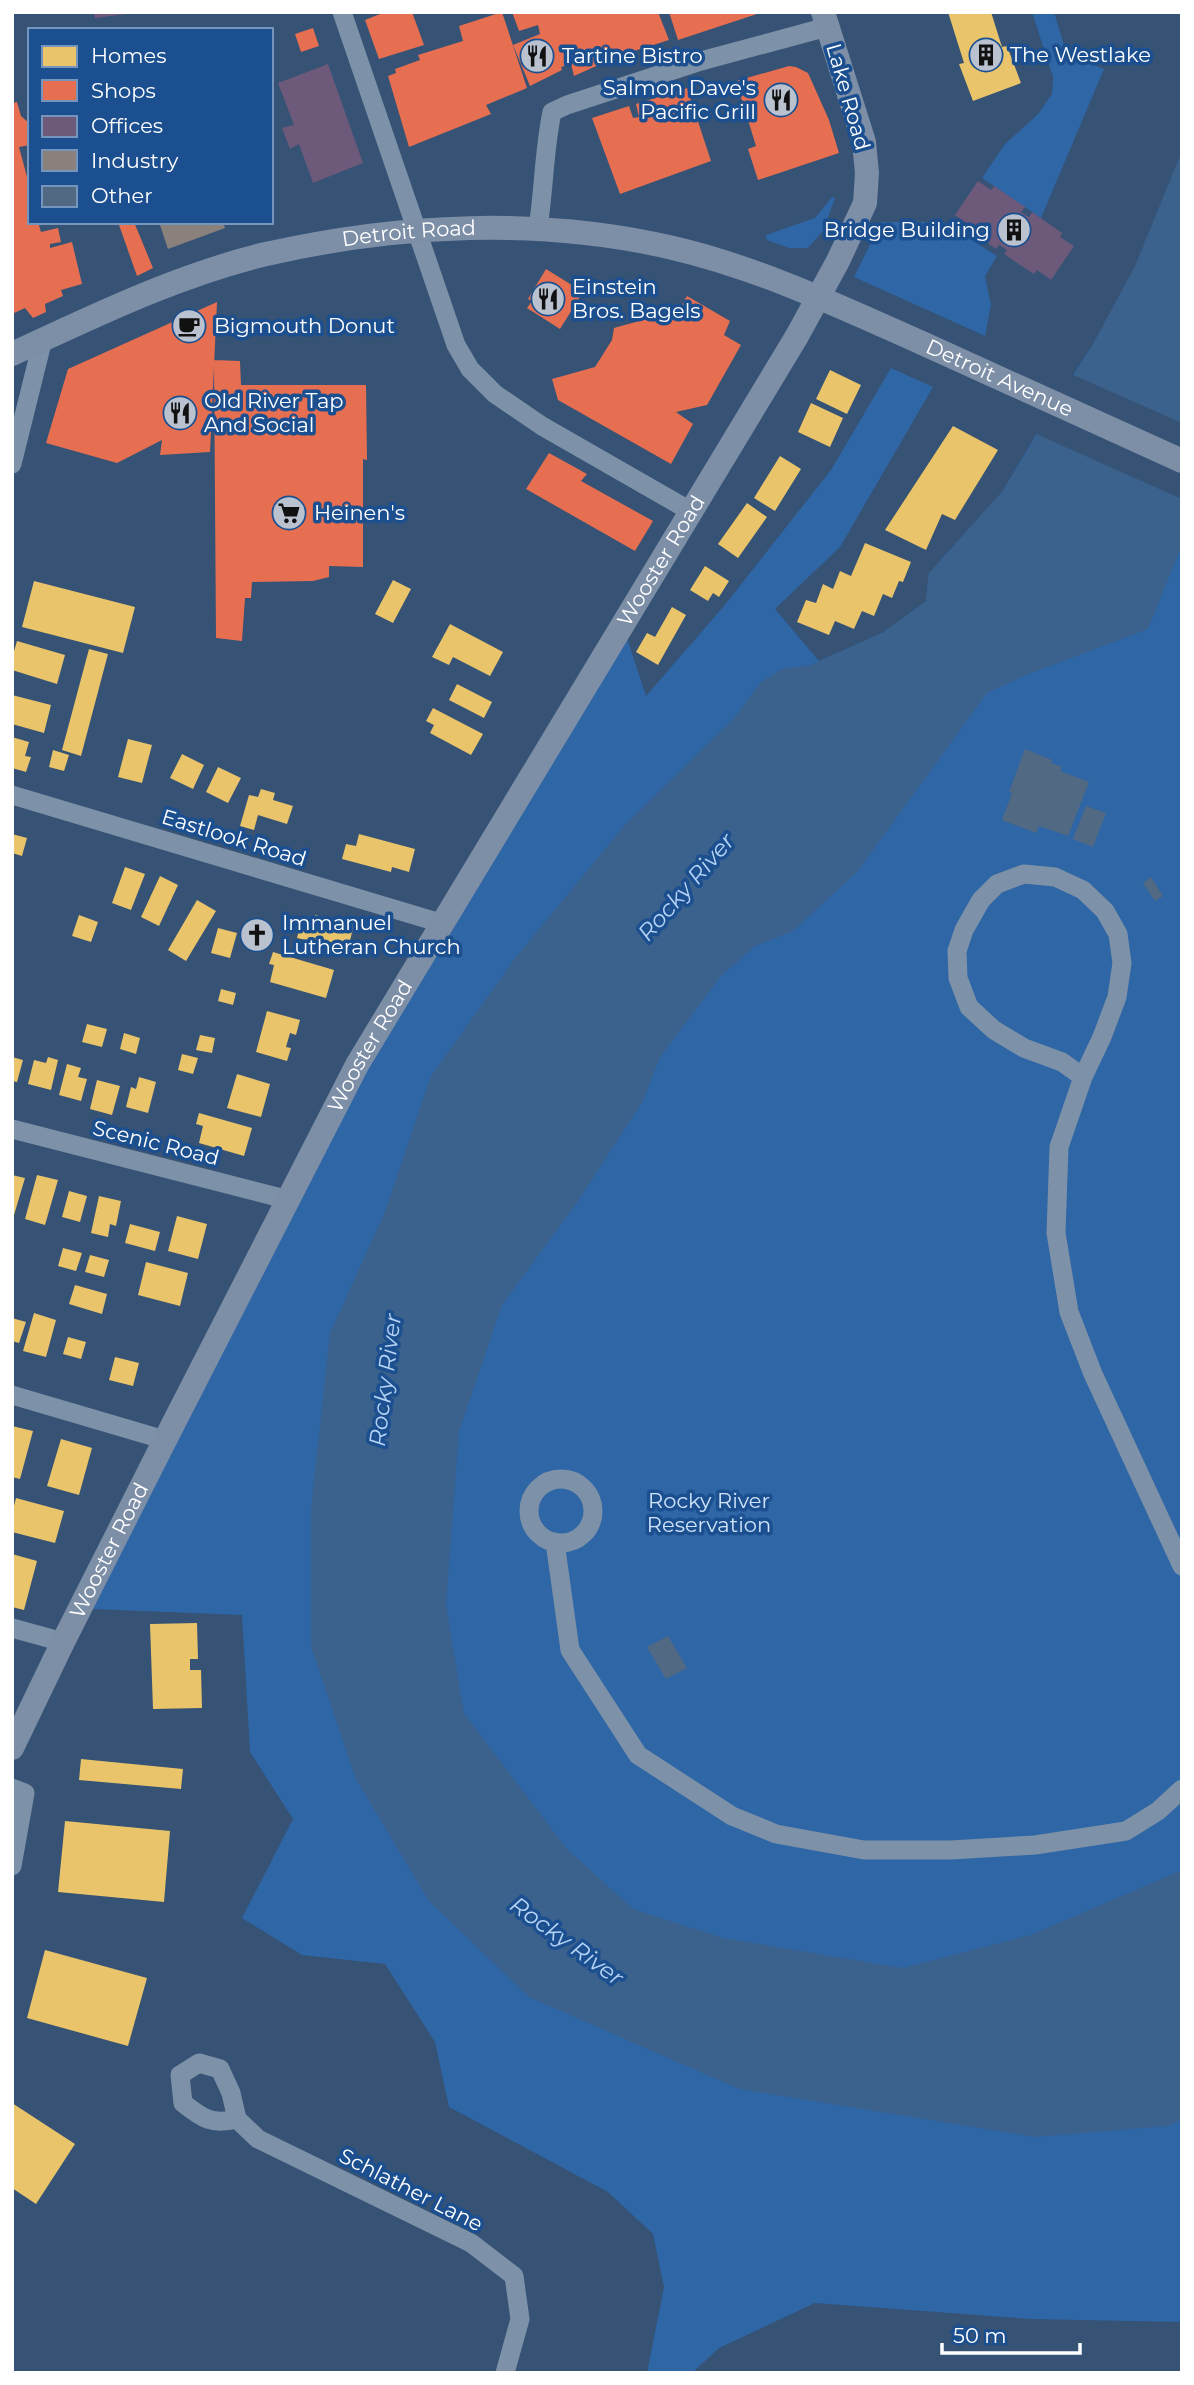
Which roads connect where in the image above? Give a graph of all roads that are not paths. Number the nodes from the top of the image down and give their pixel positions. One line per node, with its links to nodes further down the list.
1 (342, 12): 4 (street)
2 (825, 20): 3 (street); 5 (main road, Lake Road)
3 (538, 228): 4 (main road, Detroit Road); 5 (main road, Detroit Road)
4 (416, 231): 6 (main road, Detroit Road); 10 (street)
5 (817, 298): 8 (main road, Detroit Avenue); 10 (main road, Wooster Road)
6 (43, 339): 7 (main road, Detroit Road); 9 (street)
7 (12, 354)
8 (1182, 461)
9 (12, 464)
10 (692, 512): 12 (main road, Wooster Road)
11 (12, 795): 12 (street, Eastlook Road)
12 (443, 924): 15 (main road, Wooster Road)
13 (1083, 1077): 13 (street); 19 (street)
14 (12, 1129): 15 (street, Scenic Road)
15 (289, 1200): 17 (main road, Wooster Road)
16 (12, 1395): 17 (street)
17 (165, 1440): 21 (main road, Wooster Road)
18 (555, 1542): 24 (street)
19 (1182, 1566)
20 (12, 1628): 21 (street)
21 (63, 1642): 22 (main road, Wooster Road)
22 (12, 1748)
23 (12, 1788): 25 (street)
24 (1182, 1789)
25 (12, 1866)
26 (237, 2119): 27 (street, Schlather Lane)
27 (505, 2373)

